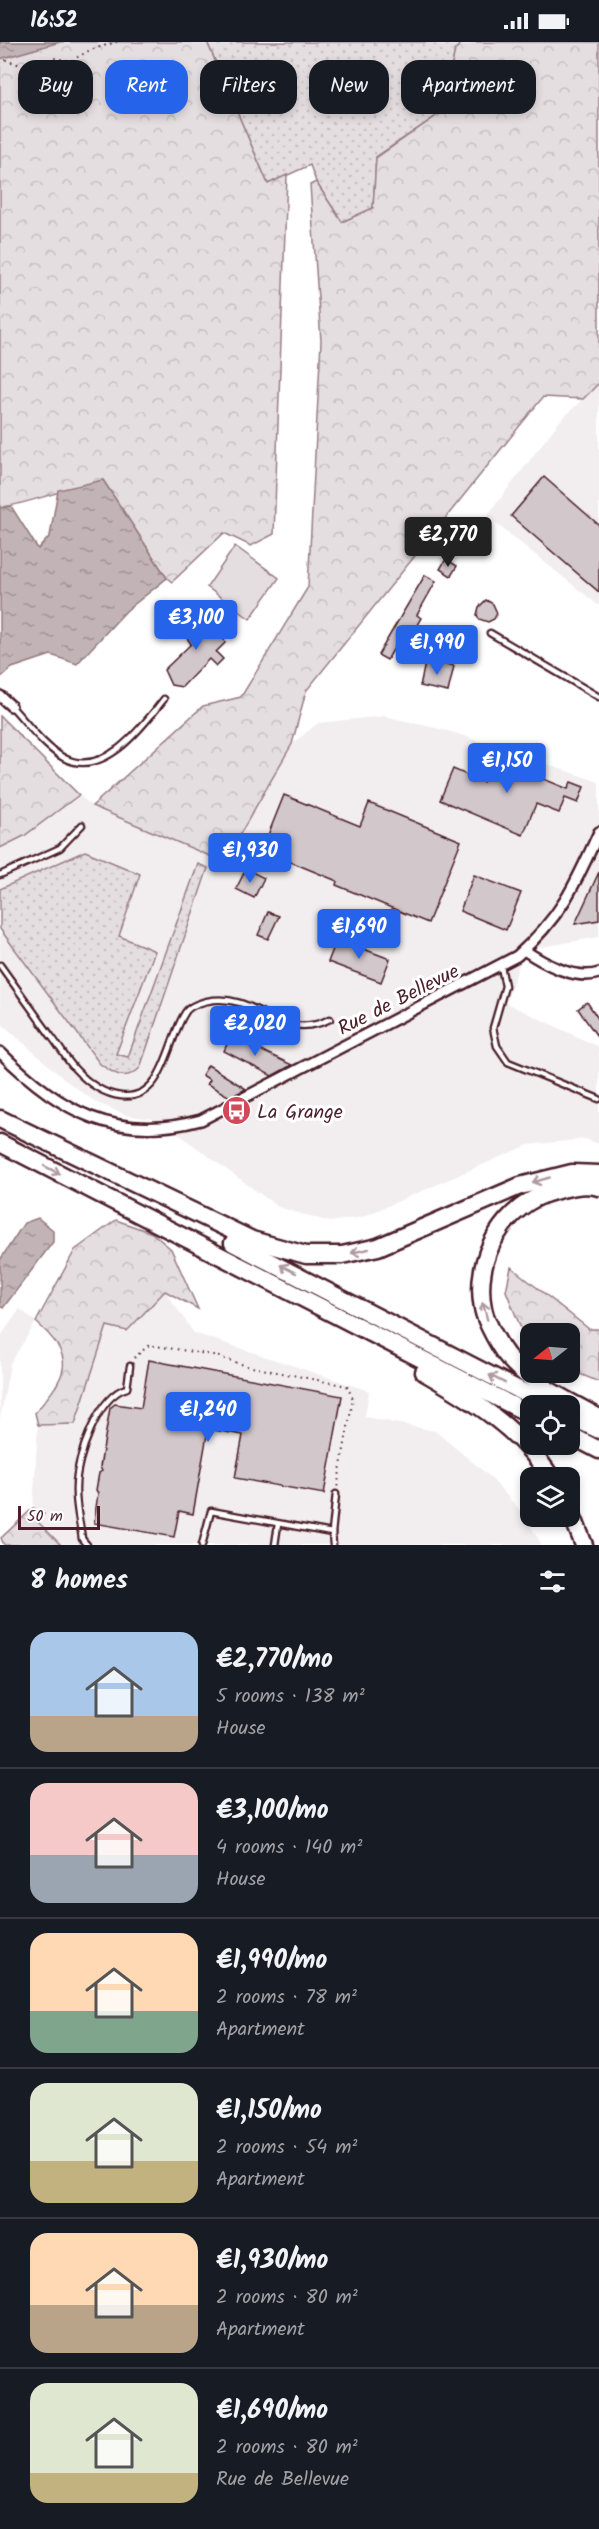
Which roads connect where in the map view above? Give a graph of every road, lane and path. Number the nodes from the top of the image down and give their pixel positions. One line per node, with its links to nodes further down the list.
1 (117, 42): 2 (path)
2 (0, 63)
3 (490, 633): 5 (lane)
4 (0, 696): 7 (street)
5 (599, 697)
6 (164, 699): 7 (lane)
7 (11, 706)
8 (82, 825): 10 (lane)
9 (599, 832): 11 (street, Rue de Bellevue)
10 (0, 875)
11 (524, 950): 13 (street, Rue de Bellevue); 14 (street)
12 (0, 965): 15 (lane)
13 (501, 966): 16 (street, Rue de Bellevue); 17 (lane)
14 (599, 973)
15 (330, 1019)
16 (0, 1052)
17 (599, 1099)
18 (0, 1119): 21 (highway, one-way to 18)
19 (0, 1124): 25 (highway, one-way to 19)
20 (0, 1143): 23 (highway, one-way to 23)
21 (599, 1174)
22 (599, 1187): 27 (highway, one-way to 22)
23 (242, 1266): 26 (highway); 32 (highway)
24 (130, 1366): 33 (path); 37 (lane)
25 (529, 1395)
26 (520, 1409)
27 (599, 1418)
28 (580, 1421): 29 (highway)
29 (599, 1430)
30 (580, 1440): 31 (highway)
31 (599, 1450)
32 (542, 1467)
33 (336, 1494): 36 (lane)
34 (278, 1524): 36 (lane); 38 (lane); 39 (lane)
35 (577, 1527): 41 (highway)
36 (332, 1533): 40 (lane)
37 (87, 1545)
38 (202, 1545)
39 (275, 1545)
40 (333, 1545)
41 (584, 1545)

